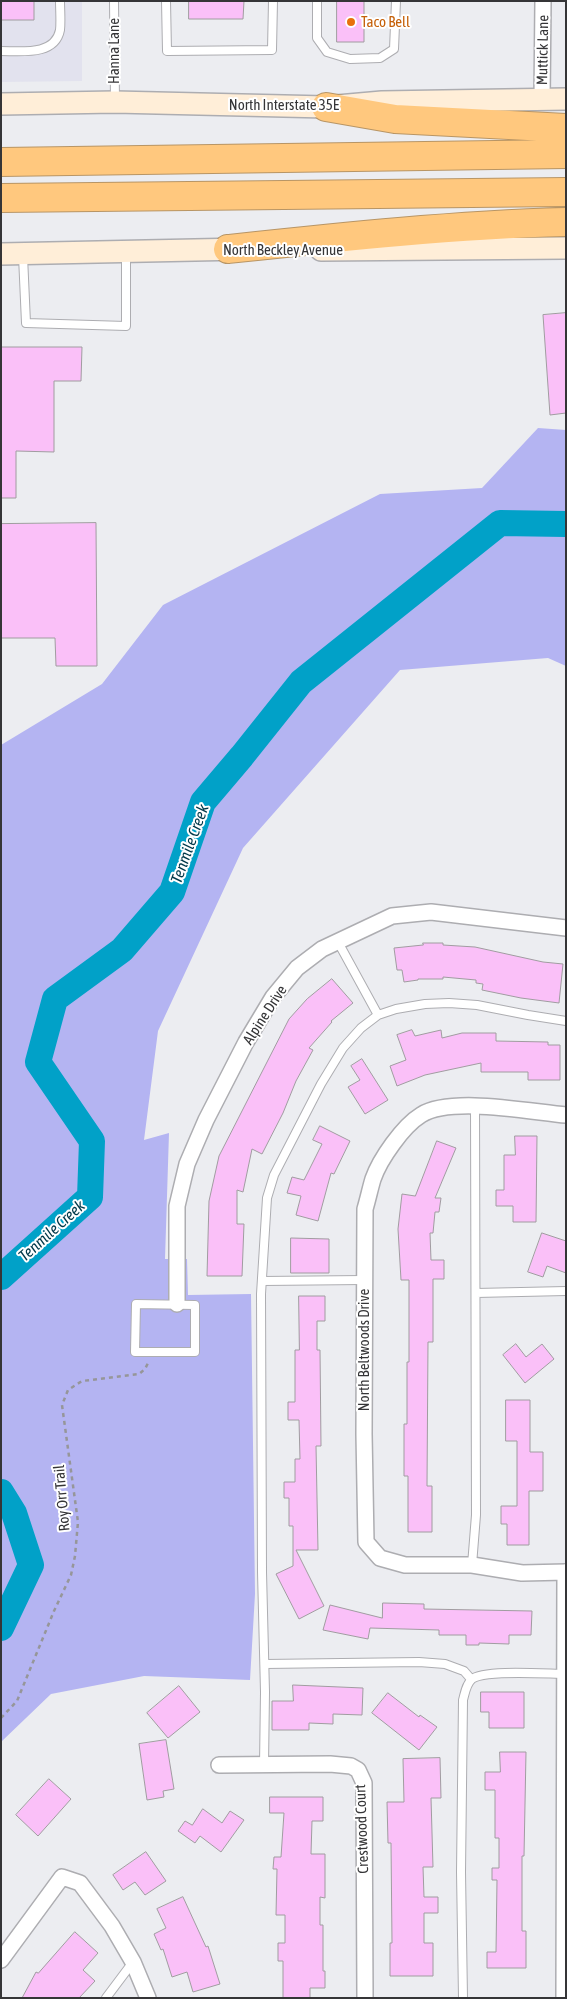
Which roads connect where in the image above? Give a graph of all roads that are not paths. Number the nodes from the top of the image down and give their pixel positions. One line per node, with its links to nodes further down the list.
1 (60, 1): 8 (lane)
2 (114, 1): 11 (lane, Hanna Lane)
3 (166, 1): 4 (lane)
4 (273, 1)
5 (317, 1): 6 (lane)
6 (396, 1)
7 (543, 1): 9 (street, Muttick Lane)
8 (1, 51)
9 (542, 99): 10 (main road, North Interstate 35E); 13 (main road, North Interstate 35E)
10 (566, 99)
11 (115, 102): 12 (main road, North Interstate 35E); 13 (main road, North Interstate 35E)
12 (1, 104)
13 (326, 107): 14 (highway)
14 (566, 128)
15 (566, 154): 16 (highway)
16 (1, 162)
17 (566, 192): 18 (highway)
18 (1, 198)
19 (566, 222): 21 (highway)
20 (566, 248): 21 (main road, North Beckley Avenue)
21 (228, 249): 22 (main road, North Beckley Avenue)
22 (126, 251): 24 (main road, North Beckley Avenue); 24 (lane)
23 (1, 254): 24 (main road, North Beckley Avenue)
24 (23, 254)
25 (566, 928): 26 (street, Alpine Drive)
26 (338, 942): 27 (lane); 35 (street, Alpine Drive)
27 (378, 1015): 28 (lane); 32 (lane)
28 (566, 1020)
29 (475, 1106): 30 (street, North Beltwoods Drive); 31 (street, North Beltwoods Drive); 34 (lane)
30 (566, 1116)
31 (364, 1280): 32 (lane); 36 (street, North Beltwoods Drive)
32 (262, 1281): 38 (lane)
33 (566, 1291): 34 (lane)
34 (476, 1293): 36 (lane)
35 (177, 1304): 35 (lane)
36 (472, 1565): 37 (street, North Beltwoods Drive)
37 (565, 1572): 39 (street)
38 (265, 1664): 40 (lane); 42 (lane)
39 (565, 1674): 40 (lane); 43 (street)
40 (471, 1679): 50 (lane)
41 (219, 1765): 42 (street, Crestwood Court)
42 (264, 1765): 49 (street, Crestwood Court)
43 (565, 1781): 44 (street)
44 (565, 1889): 51 (street)
45 (1, 1960): 46 (street)
46 (133, 1962): 47 (lane); 48 (street)
47 (106, 1998)
48 (148, 1998)
49 (365, 1998)
50 (463, 1998)
51 (564, 1998)

